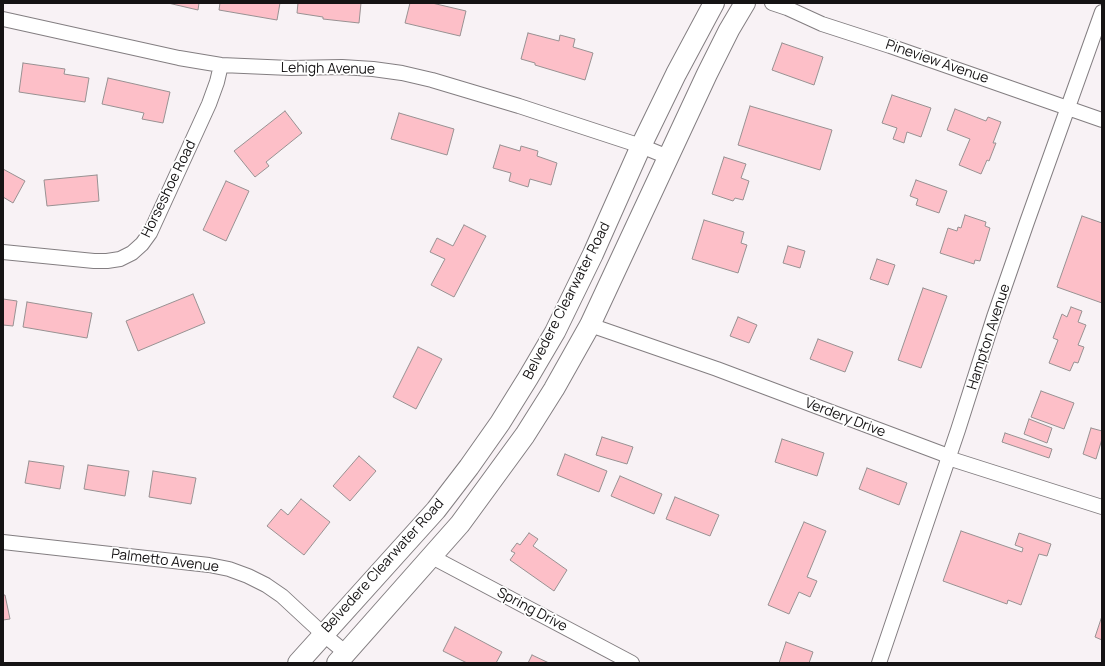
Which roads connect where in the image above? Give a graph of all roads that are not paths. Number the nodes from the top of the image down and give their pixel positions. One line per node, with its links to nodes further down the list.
1 (714, 3): 9 (main road, Belvedere Clearwater Road)
2 (745, 3): 10 (main road, Belvedere Clearwater Road)
3 (772, 3): 7 (street, Pineview Avenue)
4 (1102, 12): 7 (street, Hampton Avenue)
5 (3, 19): 6 (street, Lehigh Avenue)
6 (221, 65): 9 (street, Lehigh Avenue); 11 (street, Horseshoe Road)
7 (1068, 108): 8 (street, Pineview Avenue); 13 (street, Hampton Avenue)
8 (1102, 120)
9 (641, 146): 10 (street, Lehigh Avenue); 17 (main road, Belvedere Clearwater Road)
10 (668, 157): 12 (main road, Belvedere Clearwater Road)
11 (3, 252)
12 (590, 325): 13 (street, Verdery Drive); 16 (main road, Belvedere Clearwater Road)
13 (948, 458): 14 (street, Verdery Drive); 21 (street, Hampton Avenue)
14 (1102, 507)
15 (3, 542): 17 (street, Palmetto Avenue)
16 (432, 557): 18 (main road, Belvedere Clearwater Road); 20 (street, Spring Drive)
17 (323, 634): 18 (street, Palmetto Avenue); 19 (main road, Belvedere Clearwater Road)
18 (342, 658)
19 (298, 663)
20 (632, 663)
21 (879, 663)

